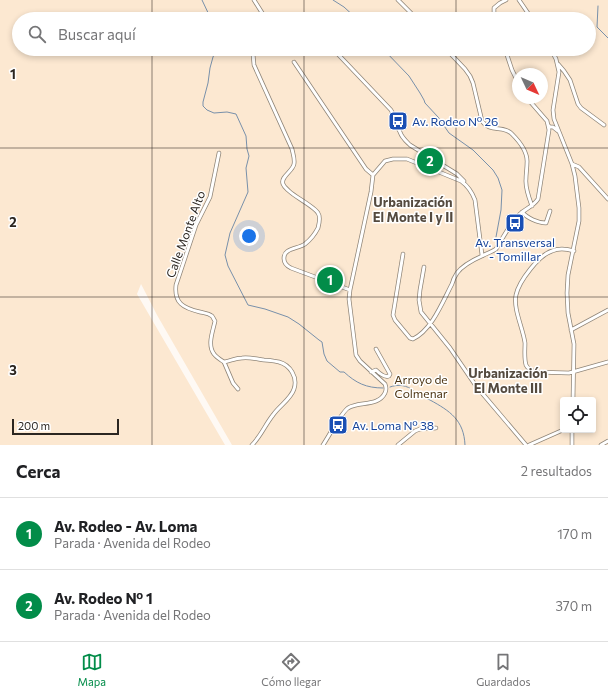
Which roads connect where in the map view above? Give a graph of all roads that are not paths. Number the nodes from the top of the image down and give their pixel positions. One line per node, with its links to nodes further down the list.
1 (254, 0): 5 (street)
2 (398, 0): 6 (street)
3 (506, 0): 7 (street)
4 (519, 0): 8 (street)
5 (262, 12)
6 (410, 12)
7 (494, 12)
8 (527, 12)
9 (253, 56): 42 (street)
10 (340, 56): 30 (street)
11 (452, 56): 35 (street)
12 (508, 56): 16 (street)
13 (555, 56): 15 (street)
14 (294, 62): 31 (street)
15 (558, 64): 17 (street); 18 (street)
16 (512, 70)
17 (564, 71): 18 (street); 24 (street)
18 (559, 72): 20 (street)
19 (532, 104): 21 (street)
20 (553, 115): 21 (street); 22 (street)
21 (548, 121): 22 (street); 23 (street)
22 (555, 122): 25 (street); 27 (street)
23 (548, 125): 25 (street); 26 (street)
24 (604, 125)
25 (553, 127): 26 (street); 27 (street)
26 (549, 130): 35 (street)
27 (558, 131): 29 (street)
28 (219, 153): 47 (street, Calle Monte Alto)
29 (572, 164): 34 (street); 38 (street)
30 (453, 171): 32 (street); 33 (street)
31 (373, 175): 32 (street); 42 (street)
32 (454, 178): 33 (street)
33 (466, 184): 40 (street)
34 (608, 200)
35 (532, 206): 37 (street)
36 (550, 211): 37 (street)
37 (522, 212): 40 (street)
38 (574, 251): 45 (street); 49 (street)
39 (403, 254): 44 (street)
40 (482, 256): 44 (street)
41 (424, 267): 44 (street)
42 (350, 290): 50 (street)
43 (608, 310): 45 (street)
44 (430, 323): 60 (street)
45 (571, 330): 49 (street)
46 (376, 349): 50 (street)
47 (224, 362): 51 (street, Calle Monte Alto); 57 (street)
48 (608, 362): 49 (street)
49 (574, 371): 52 (street)
50 (371, 372): 58 (street)
51 (238, 389)
52 (573, 397)
53 (436, 428): 59 (street)
54 (560, 431): 60 (street)
55 (572, 433): 61 (street)
56 (608, 441): 62 (street)
57 (252, 445)
58 (323, 445)
59 (398, 445)
60 (527, 445)
61 (572, 445)
62 (601, 445)

